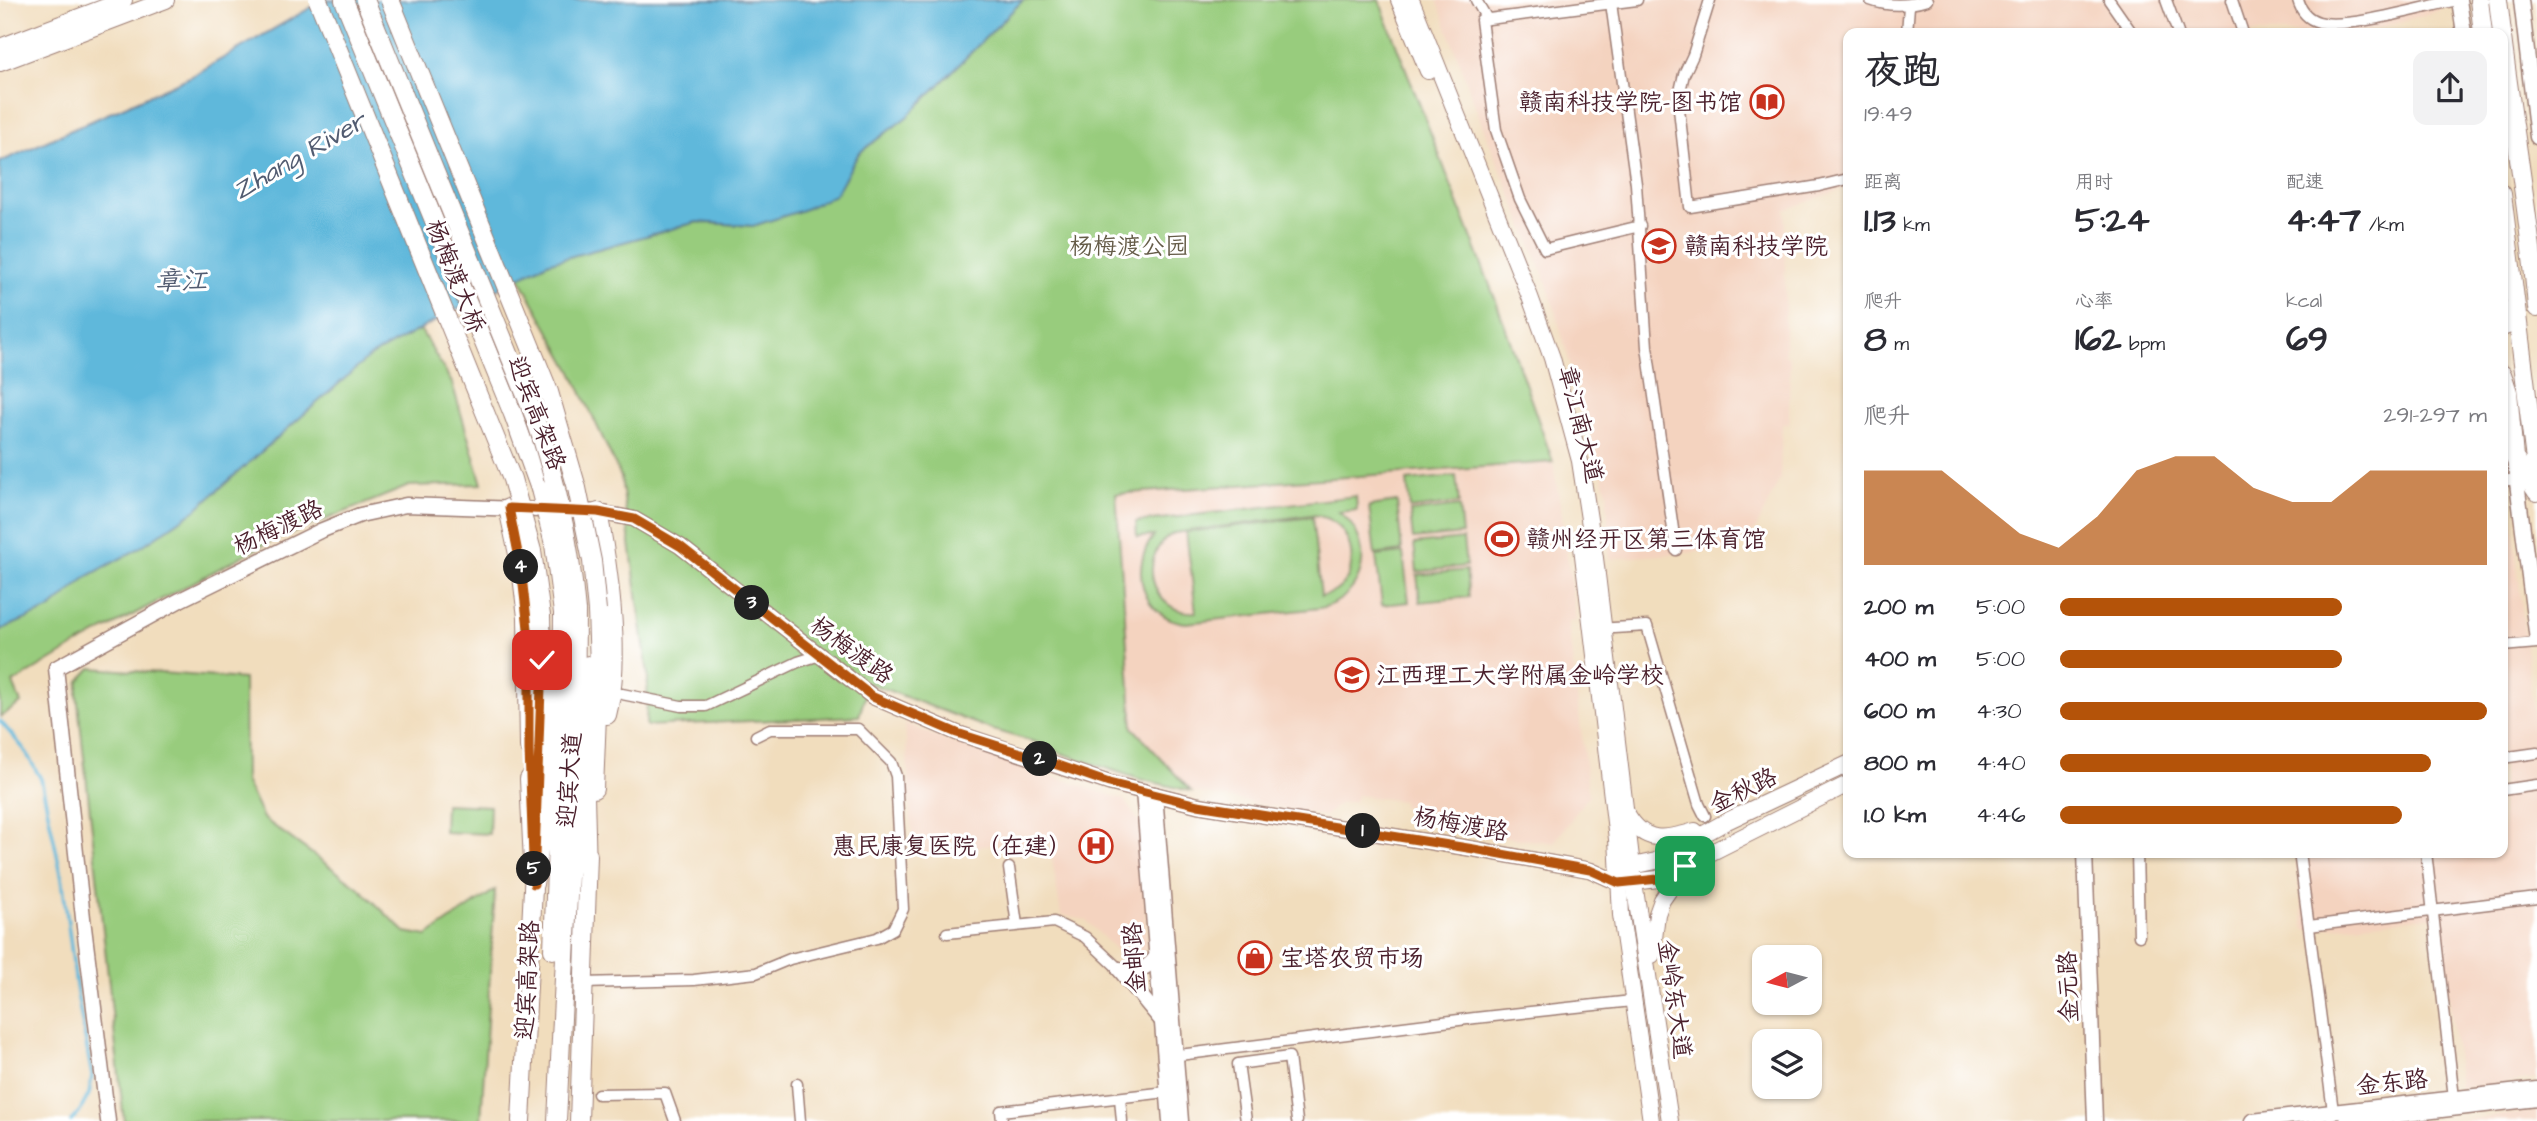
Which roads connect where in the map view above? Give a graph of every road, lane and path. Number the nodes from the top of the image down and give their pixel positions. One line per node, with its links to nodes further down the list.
1 (124, 0): 33 (main road)
2 (166, 0): 34 (main road)
3 (317, 0): 54 (main road, 杨梅渡大桥, bridge)
4 (344, 0): 49 (main road, 迎宾高架路)
5 (365, 0): 49 (main road, 迎宾高架路, bridge)
6 (390, 0): 54 (main road, 杨梅渡大桥, bridge)
7 (1399, 0): 45 (main road, 章江南大道)
8 (1411, 0): 45 (main road, 章江南大道)
9 (1476, 0): 25 (street)
10 (1484, 0): 25 (street)
11 (1637, 0): 23 (street)
12 (1710, 0): 38 (street)
13 (1870, 0): 24 (street)
14 (1927, 0): 24 (street)
15 (2109, 0): 27 (street)
16 (2166, 0): 28 (street)
17 (2232, 0): 29 (street)
18 (2298, 0): 19 (street)
19 (2458, 0): 30 (street)
20 (2479, 0): 31 (main road)
21 (2498, 0): 32 (main road)
22 (2521, 0): 36 (street)
23 (1611, 3): 25 (street); 39 (street)
24 (1909, 6): 26 (street)
25 (1487, 19): 39 (street)
26 (1907, 28)
27 (2129, 28)
28 (2176, 28)
29 (2242, 28)
30 (2463, 28)
31 (2482, 28)
32 (2501, 28)
33 (0, 47)
34 (0, 63)
35 (2508, 88): 41 (main road)
36 (2536, 116): 37 (street)
37 (2537, 137)
38 (1843, 180)
39 (1640, 226): 53 (street)
40 (2508, 286): 43 (main road)
41 (2537, 298): 42 (main road); 43 (main road)
42 (2537, 310): 43 (main road)
43 (2510, 317): 47 (main road)
44 (2508, 392): 46 (main road)
45 (1563, 414): 55 (main road, 章江南大道)
46 (2514, 457): 48 (street); 50 (main road)
47 (2537, 477)
48 (2509, 480): 56 (street)
49 (549, 488): 54 (main road, bridge); 54 (main road, bridge)
50 (2537, 492)
51 (509, 508): 52 (street, 杨梅渡路); 81 (main road); 103 (street, 杨梅渡路)
52 (598, 512): 58 (street, 杨梅渡路); 60 (main road)
53 (1676, 550)
54 (569, 612): 60 (main road, 迎宾大道); 62 (main road, 迎宾高架路); 79 (main road); 81 (main road)
55 (1598, 629): 70 (main road, 章江南大道); 71 (street); 80 (main road, 章江南大道)
56 (2537, 641): 57 (street)
57 (2508, 645)
58 (820, 655): 59 (street); 69 (street, 杨梅渡路)
59 (622, 694)
60 (597, 734): 79 (main road, 迎宾大道)
61 (756, 736): 91 (street)
62 (568, 752): 105 (main road, 迎宾高架路); 106 (main road, 迎宾高架路)
63 (2537, 753): 64 (street)
64 (2508, 757)
65 (1843, 766): 72 (main road, 金秋路)
66 (2537, 785): 68 (street)
67 (1843, 787): 77 (main road, 金秋路)
68 (2508, 788)
69 (1149, 792): 80 (street, 杨梅渡路); 88 (street, 金邮路); 94 (street, 金邮路)
70 (1627, 813): 72 (main road); 80 (main road, 章江南大道)
71 (1705, 816)
72 (1727, 821): 80 (main road, 金秋路)
73 (2085, 858): 118 (street, 金元路)
74 (2137, 858): 87 (street)
75 (2301, 858): 85 (street)
76 (2427, 858): 83 (street)
77 (1685, 866): 80 (main road, 金秋路); 90 (main road)
78 (1009, 868): 84 (street)
79 (587, 871): 91 (main road, 迎宾大道)
80 (1626, 876): 90 (main road, 金岭东大道); 92 (main road, 金岭东大道)
81 (534, 884): 104 (main road)
82 (2537, 898): 83 (street)
83 (2433, 911): 85 (street); 100 (street)
84 (1017, 925): 86 (street); 89 (street)
85 (2309, 926): 102 (street)
86 (947, 933)
87 (2139, 936)
88 (1156, 957): 89 (street); 93 (street, 金邮路)
89 (1119, 970): 93 (street)
90 (1650, 978): 117 (main road, 金岭东大道)
91 (584, 982): 107 (main road, 迎宾大道)
92 (1632, 1001): 94 (street); 116 (main road, 金岭东大道)
93 (1161, 1020): 94 (street, 金邮路)
94 (1170, 1056): 97 (street, 金邮路); 113 (street, 金邮路)
95 (797, 1084): 109 (street)
96 (2537, 1089): 100 (street, 金东路)
97 (1167, 1093): 99 (street); 112 (street, 金邮路)
98 (598, 1094): 108 (street)
99 (1120, 1098): 110 (street); 111 (street)
100 (2454, 1098): 102 (street, 金东路)
101 (2537, 1099): 120 (street, 金东路)
102 (2333, 1111): 119 (street, 金东路)
103 (108, 1121)
104 (522, 1121)
105 (545, 1121)
106 (557, 1121)
107 (579, 1121)
108 (675, 1121)
109 (800, 1121)
110 (1002, 1121)
111 (1122, 1121)
112 (1170, 1121)
113 (1181, 1121)
114 (1246, 1121): 115 (street)
115 (1297, 1121)
116 (1651, 1121)
117 (1670, 1121)
118 (2095, 1121)
119 (2252, 1121)
120 (2346, 1121)

